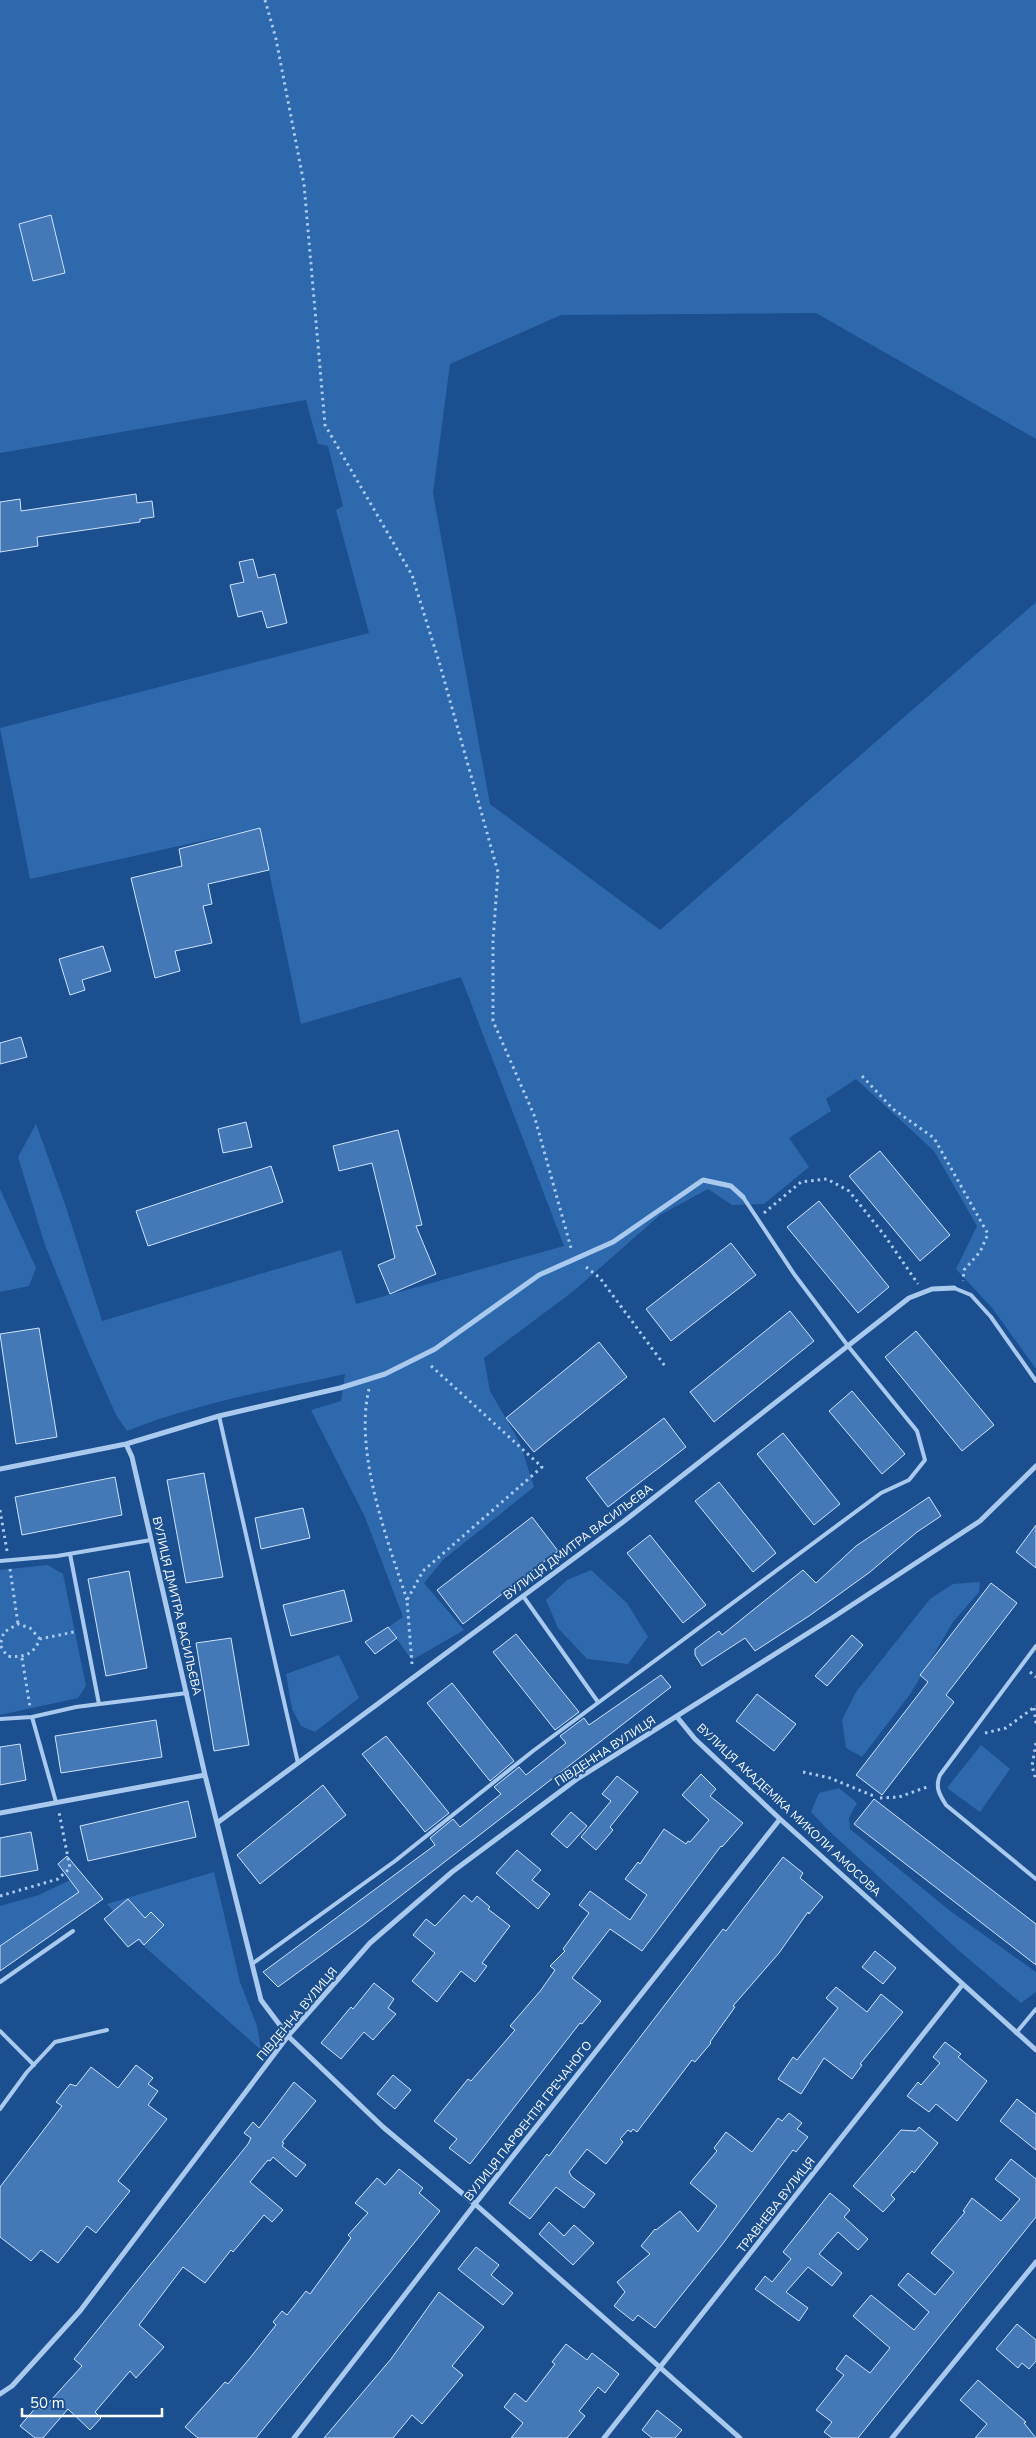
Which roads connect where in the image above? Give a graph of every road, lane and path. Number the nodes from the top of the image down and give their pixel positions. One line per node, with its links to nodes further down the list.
1 (265, 0): 5 (path)
2 (862, 1076): 8 (path)
3 (743, 1197): 4 (lane); 5 (street)
4 (757, 1218): 7 (path); 9 (lane)
5 (574, 1260): 10 (street); 11 (path)
6 (954, 1288): 7 (street, ВУЛИЦЯ ДМИТРА ВАСИЛЬЄВА); 8 (lane)
7 (924, 1292): 9 (street, ВУЛИЦЯ ДМИТРА ВАСИЛЬЄВА)
8 (963, 1292): 13 (lane)
9 (848, 1346): 23 (street, ВУЛИЦЯ ДМИТРА ВАСИЛЬЄВА); 33 (lane)
10 (420, 1356): 12 (street); 24 (path)
11 (665, 1366)
12 (372, 1378): 14 (street); 24 (path)
13 (1036, 1381)
14 (219, 1416): 15 (street); 42 (lane)
15 (126, 1444): 17 (street); 19 (street, ВУЛИЦЯ ДМИТРА ВАСИЛЬЄВА)
16 (1036, 1466): 37 (street, ВУЛИЦЯ АКАДЕМІКА МИКОЛИ АМОСОВА)
17 (0, 1469)
18 (0, 1510): 21 (path)
19 (151, 1540): 20 (lane); 32 (street, ВУЛИЦЯ ДМИТРА ВАСИЛЬЄВА)
20 (70, 1554): 21 (lane); 26 (lane)
21 (9, 1560): 22 (lane); 25 (path)
22 (0, 1561)
23 (523, 1596): 31 (street, ВУЛИЦЯ ДМИТРА ВАСИЛЬЄВА); 33 (lane)
24 (407, 1600): 31 (path)
25 (18, 1624): 27 (path); 28 (path)
26 (85, 1630): 27 (path); 34 (lane)
27 (40, 1639): 30 (path)
28 (0, 1645): 30 (path)
29 (1036, 1646): 40 (lane)
30 (22, 1658): 36 (path)
31 (413, 1677): 42 (street, ВУЛИЦЯ ДМИТРА ВАСИЛЬЄВА)
32 (187, 1693): 34 (lane); 44 (street, ВУЛИЦЯ ДМИТРА ВАСИЛЬЄВА)
33 (598, 1702): 54 (lane)
34 (99, 1704): 36 (lane)
35 (1035, 1707): 39 (path); 40 (path)
36 (32, 1717): 38 (lane); 47 (lane)
37 (677, 1717): 49 (street, ВУЛИЦЯ АКАДЕМІКА МИКОЛИ АМОСОВА); 61 (street, ПІВДЕННА ВУЛИЦЯ)
38 (0, 1720)
39 (1036, 1724)
40 (972, 1732): 46 (lane)
41 (1036, 1743): 45 (path)
42 (298, 1763): 50 (street, ВУЛИЦЯ ДМИТРА ВАСИЛЬЄВА)
43 (803, 1772): 46 (path)
44 (205, 1775): 47 (street); 50 (street, ВУЛИЦЯ ДМИТРА ВАСИЛЬЄВА)
45 (1036, 1780)
46 (937, 1783): 51 (lane)
47 (56, 1802): 48 (street); 52 (path)
48 (0, 1813)
49 (780, 1819): 56 (street, ВУЛИЦЯ АКАДЕМІКА МИКОЛИ АМОСОВА); 65 (street, ВУЛИЦЯ ПАРФЕНТІЯ ГРЕЧАНОГО)
50 (217, 1823): 54 (street, ВУЛИЦЯ ДМИТРА ВАСИЛЬЄВА)
51 (1036, 1880)
52 (0, 1896)
53 (73, 1931): 55 (lane)
54 (252, 1964): 61 (street, ВУЛИЦЯ ДМИТРА ВАСИЛЬЄВА)
55 (0, 1982)
56 (962, 1984): 60 (street, ВУЛИЦЯ АКАДЕМІКА МИКОЛИ АМОСОВА); 67 (street, ТРАВНЕВА ВУЛИЦЯ)
57 (1036, 2009): 60 (lane)
58 (107, 2030): 63 (lane)
59 (0, 2031): 63 (lane)
60 (1016, 2033): 62 (street, ВУЛИЦЯ АКАДЕМІКА МИКОЛИ АМОСОВА)
61 (288, 2036): 65 (street, ВУЛИЦЯ ДМИТРА ВАСИЛЬЄВА); 68 (street, ПІВДЕННА ВУЛИЦЯ)
62 (1036, 2050)
63 (34, 2065): 64 (lane)
64 (0, 2109)
65 (475, 2204): 67 (street, ВУЛИЦЯ ДМИТРА ВАСИЛЬЄВА); 69 (street, ВУЛИЦЯ ПАРФЕНТІЯ ГРЕЧАНОГО)
66 (1036, 2262): 72 (street)
67 (661, 2367): 70 (street, ТРАВНЕВА ВУЛИЦЯ); 71 (street, ВУЛИЦЯ ДМИТРА ВАСИЛЬЄВА)
68 (0, 2394)
69 (294, 2438)
70 (604, 2438)
71 (740, 2438)
72 (892, 2438)

